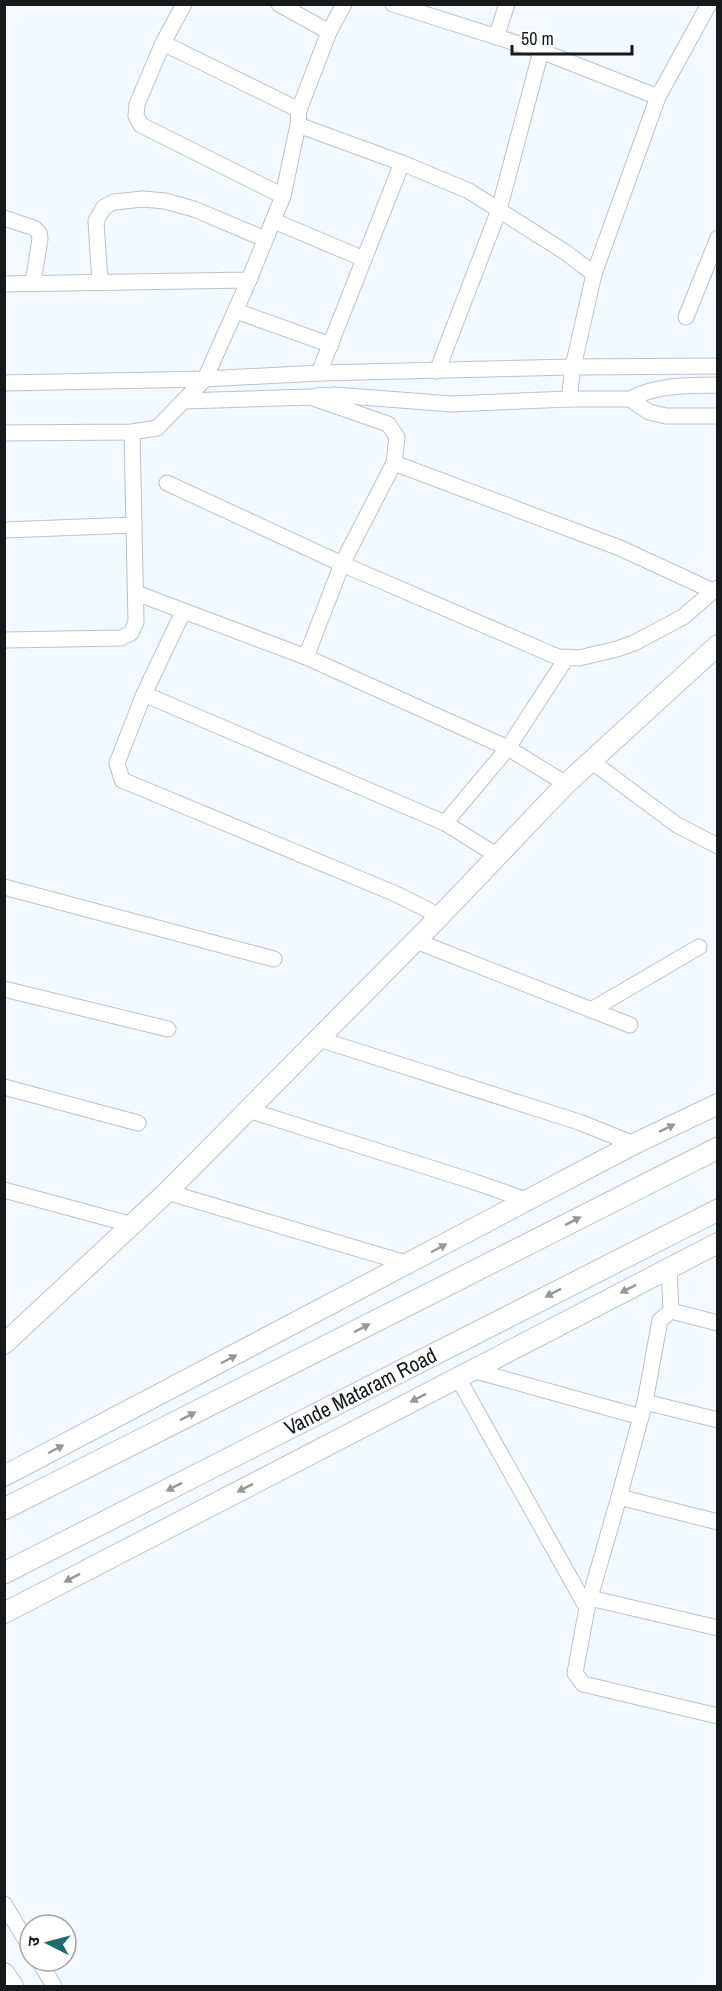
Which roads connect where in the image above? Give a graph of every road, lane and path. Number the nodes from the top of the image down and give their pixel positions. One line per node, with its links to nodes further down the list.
1 (184, 4): 9 (street)
2 (279, 4): 7 (street)
3 (344, 4): 7 (street)
4 (393, 4): 8 (street)
5 (507, 4): 8 (street)
6 (709, 4): 11 (street)
7 (329, 32): 12 (street)
8 (495, 37): 10 (street)
9 (164, 43): 12 (street); 14 (street)
10 (541, 51): 11 (street); 15 (street)
11 (658, 97): 21 (street)
12 (298, 118): 13 (street); 14 (street)
13 (402, 163): 15 (street); 20 (street)
14 (283, 196): 17 (street)
15 (499, 210): 21 (street); 31 (street)
16 (4, 218): 24 (street)
17 (274, 222): 19 (street); 20 (street)
18 (717, 238): 27 (street)
19 (265, 239): 22 (street); 23 (street)
20 (364, 259): 28 (street)
21 (594, 274): 30 (street)
22 (249, 280): 23 (street); 26 (street)
23 (100, 282): 24 (street)
24 (33, 283): 25 (street)
25 (4, 284)
26 (236, 311): 28 (street); 33 (street)
27 (686, 317)
28 (331, 345): 32 (street)
29 (717, 366): 30 (street)
30 (573, 367): 31 (street); 37 (street)
31 (437, 371): 32 (street)
32 (319, 373): 33 (street)
33 (205, 379): 34 (street); 39 (street)
34 (4, 383)
35 (717, 385): 38 (street)
36 (310, 397): 37 (street); 39 (street); 43 (street)
37 (569, 399): 38 (street)
38 (630, 399): 40 (street)
39 (184, 401): 41 (street)
40 (717, 417)
41 (132, 432): 42 (street); 45 (street)
42 (4, 433)
43 (394, 463): 47 (street); 48 (street)
44 (167, 483): 47 (street)
45 (134, 525): 46 (street); 49 (street)
46 (4, 530)
47 (342, 564): 53 (street); 54 (street)
48 (715, 589): 54 (street)
49 (136, 593): 50 (street); 51 (street)
50 (183, 612): 53 (street); 55 (street)
51 (4, 640)
52 (717, 645): 57 (street)
53 (306, 657): 56 (street)
54 (567, 657): 56 (street)
55 (144, 694): 59 (street); 63 (street)
56 (508, 748): 58 (street); 59 (street)
57 (591, 761): 58 (street); 60 (street)
58 (566, 784): 61 (street)
59 (445, 823): 61 (street)
60 (717, 846)
61 (498, 856): 63 (street)
62 (4, 887): 66 (street)
63 (440, 916): 64 (street)
64 (416, 941): 68 (street); 71 (street)
65 (699, 946): 68 (street)
66 (274, 959)
67 (4, 989): 70 (street)
68 (591, 1010): 69 (street)
69 (630, 1025)
70 (168, 1029)
71 (319, 1039): 74 (street); 76 (street)
72 (4, 1088): 75 (street)
73 (717, 1104): 76 (street, one-way to 73)
74 (248, 1110): 79 (street); 80 (street)
75 (138, 1123)
76 (634, 1144): 80 (street)
77 (717, 1148): 94 (main road, one-way to 77)
78 (4, 1190): 82 (street)
79 (166, 1192): 82 (street); 84 (street)
80 (529, 1201): 84 (street, one-way to 80)
81 (717, 1210): 96 (main road, Vande Mataram Road, one-way to 96)
82 (133, 1225): 88 (street)
83 (717, 1243): 85 (street)
84 (408, 1264): 92 (street, one-way to 84)
85 (669, 1268): 86 (street); 89 (street, one-way to 89)
86 (671, 1311): 87 (street); 90 (street)
87 (717, 1323)
88 (4, 1344)
89 (465, 1374): 90 (street); 97 (street); 98 (street, one-way to 98)
90 (643, 1409): 91 (street); 93 (street)
91 (717, 1420)
92 (4, 1476)
93 (620, 1497): 95 (street); 97 (street)
94 (4, 1509)
95 (717, 1522)
96 (4, 1573)
97 (588, 1603): 99 (street); 100 (street)
98 (4, 1613)
99 (717, 1628)
100 (717, 1716)
101 (4, 1904): 102 (street)
102 (18, 1927)
103 (4, 1973): 105 (street)
104 (46, 1973): 106 (street)
105 (12, 1986)
106 (54, 1986)

